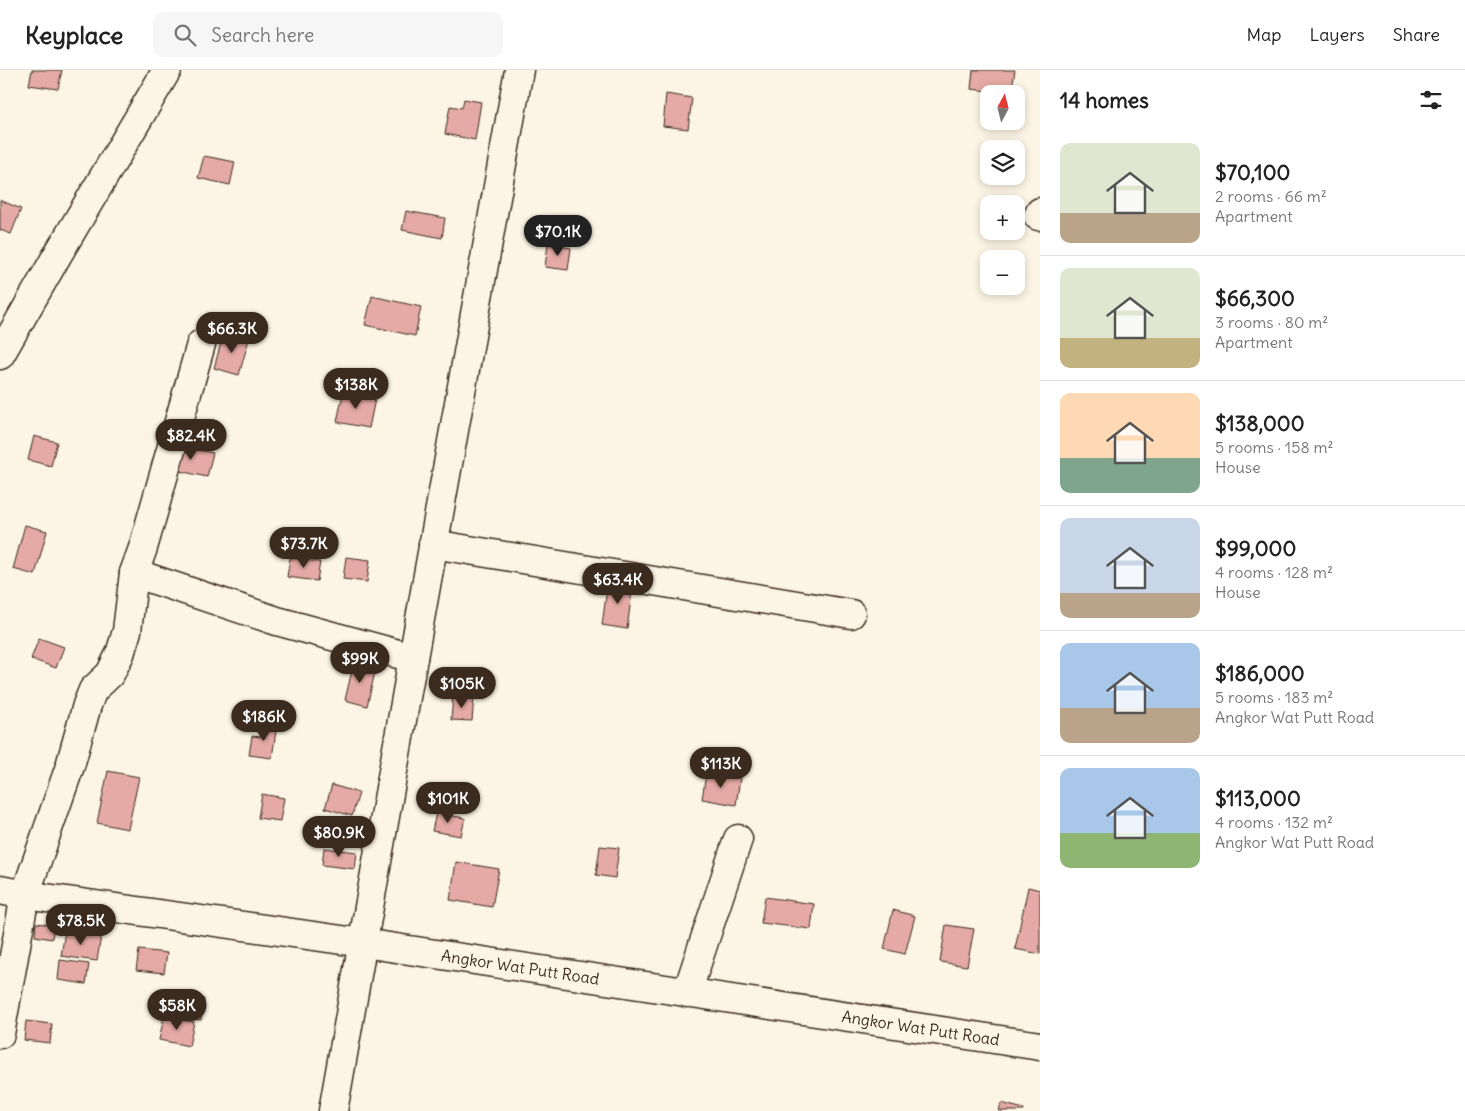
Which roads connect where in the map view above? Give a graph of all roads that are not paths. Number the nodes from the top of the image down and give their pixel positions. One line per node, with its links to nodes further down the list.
1 (166, 70): 4 (street)
2 (519, 70): 5 (street)
3 (201, 344): 6 (street)
4 (0, 355)
5 (433, 544): 7 (street); 8 (street)
6 (134, 574): 8 (street); 10 (street)
7 (851, 614)
8 (413, 658): 11 (street)
9 (738, 839): 12 (street)
10 (13, 893): 11 (street, Angkor Wat Putt Road); 13 (street)
11 (363, 943): 12 (street, Angkor Wat Putt Road); 15 (street)
12 (688, 992): 14 (street, Angkor Wat Putt Road)
13 (0, 1034)
14 (1040, 1046)
15 (333, 1111)

